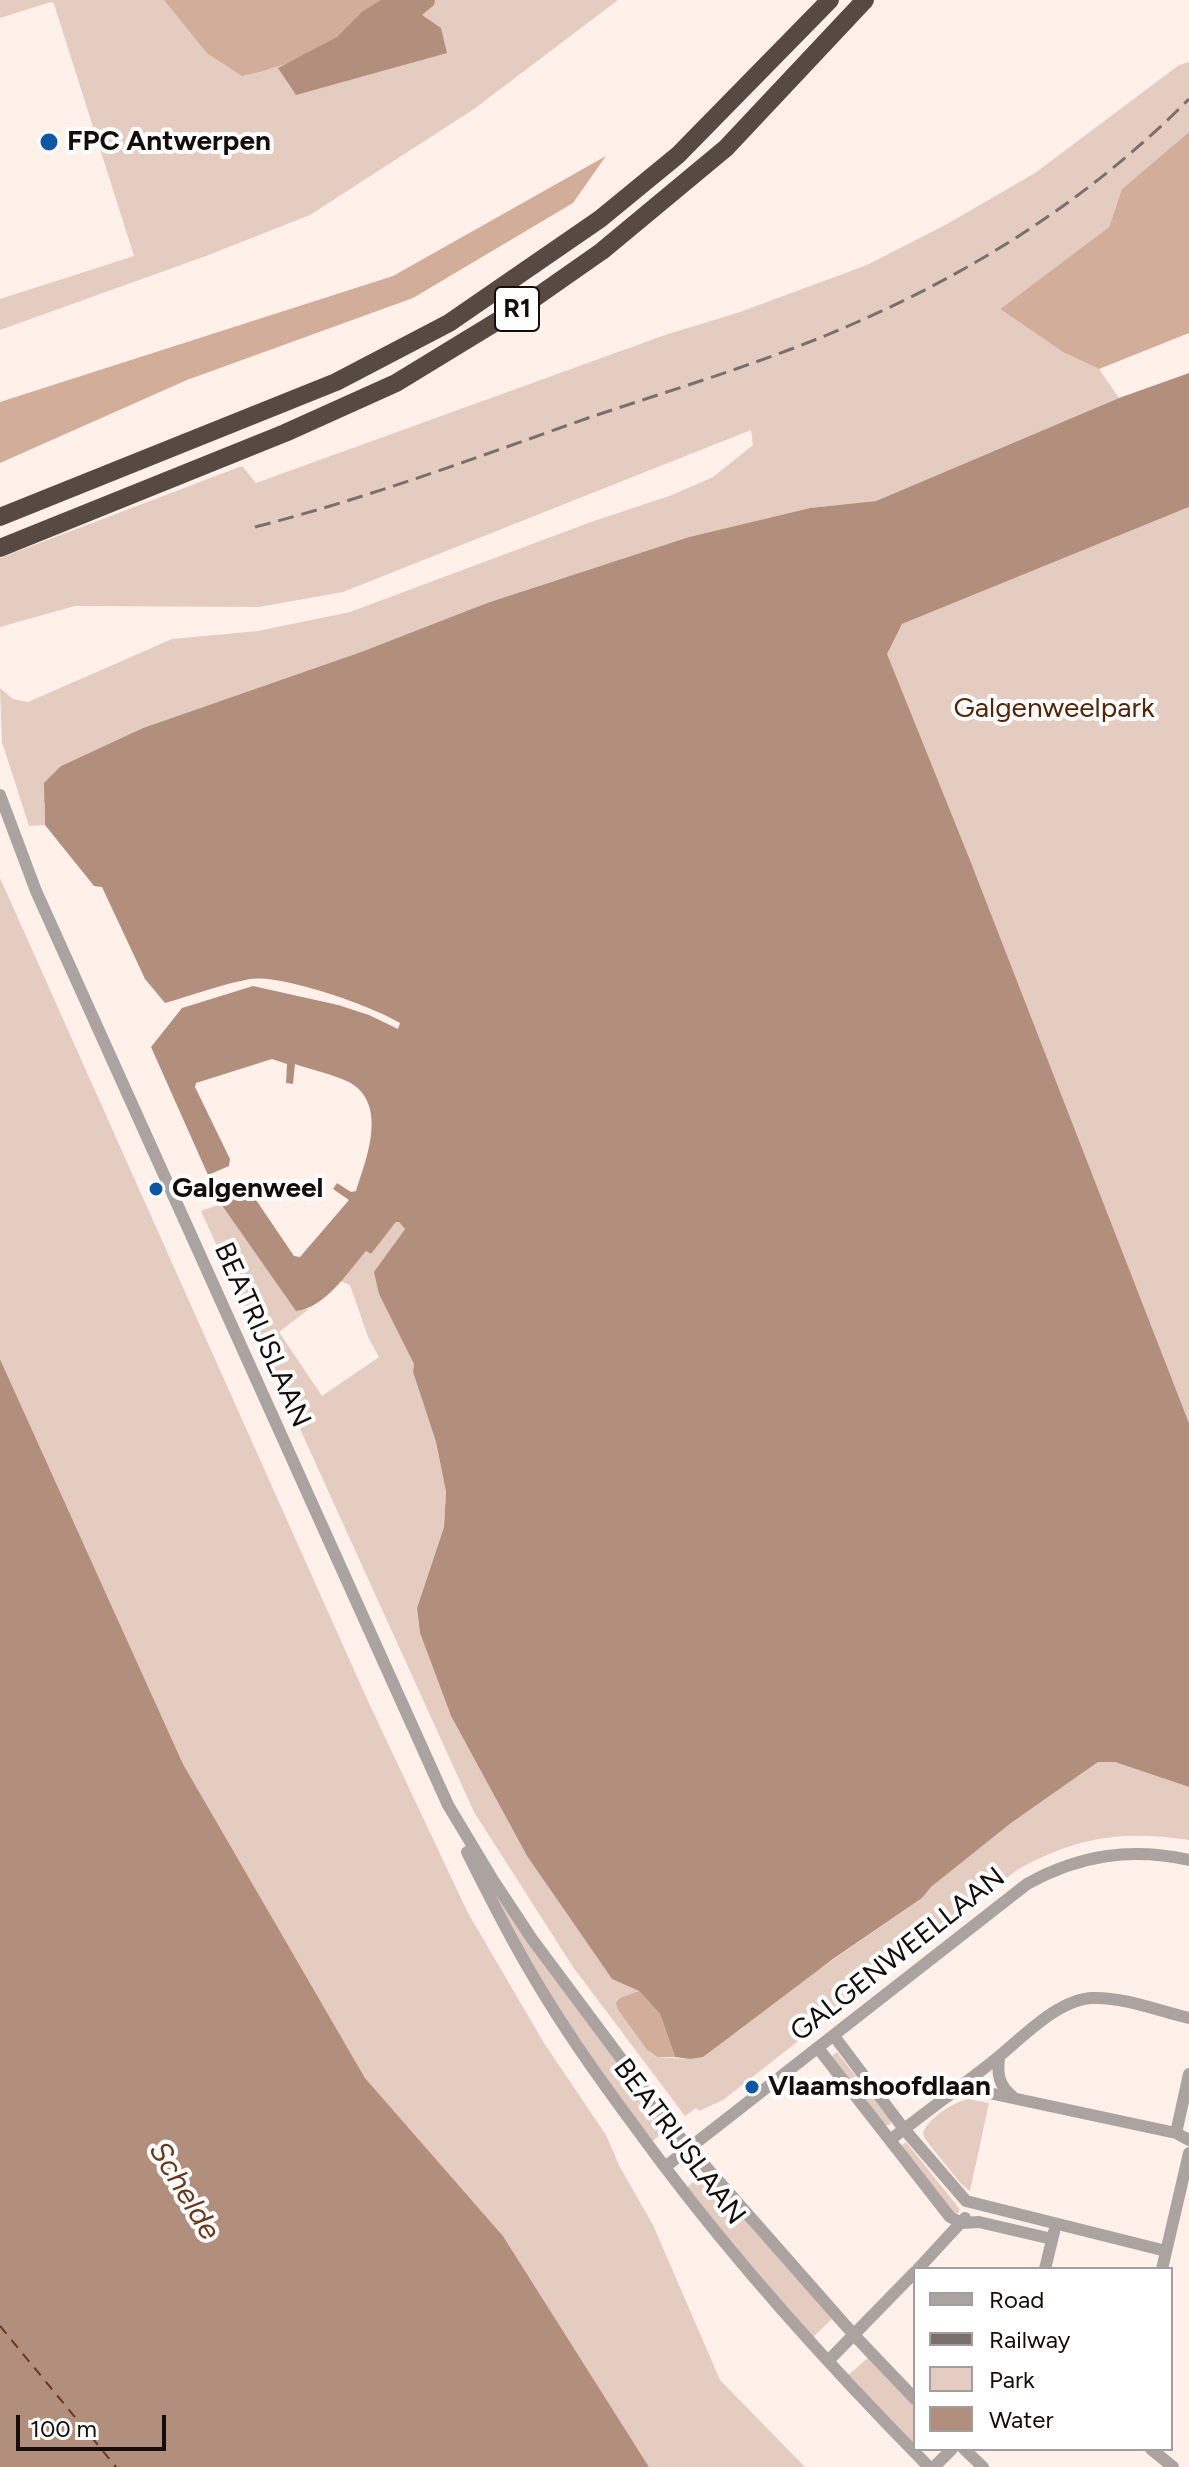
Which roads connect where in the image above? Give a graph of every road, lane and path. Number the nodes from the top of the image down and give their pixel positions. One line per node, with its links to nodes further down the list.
1 (818, 0): 5 (highway, R1)
2 (830, 0): 5 (highway)
3 (877, 0): 4 (highway, R1)
4 (860, 6): 7 (highway, R1)
5 (785, 48): 6 (highway, R1)
6 (0, 517)
7 (0, 548)
8 (0, 795): 9 (street, BEATRIJSLAAN)
9 (448, 1805): 22 (street, BEATRIJSLAAN); 24 (street, BEATRIJSLAAN)
10 (1189, 1860): 12 (street, GALGENWEELLAAN)
11 (1189, 2018): 14 (street)
12 (834, 2036): 13 (street, GALGENWEELLAAN); 18 (street)
13 (818, 2048): 20 (street); 22 (street, GALGENWEELLAAN)
14 (999, 2058): 16 (street); 17 (street)
15 (1189, 2074): 19 (street)
16 (961, 2087): 17 (street); 18 (street)
17 (1014, 2099): 19 (street)
18 (904, 2129): 20 (street); 25 (street)
19 (1176, 2133): 21 (street)
20 (890, 2140): 26 (street)
21 (1189, 2140)
22 (689, 2147): 24 (street, GALGENWEELLAAN); 34 (street, BEATRIJSLAAN)
23 (1189, 2153): 29 (street)
24 (665, 2167): 35 (street, BEATRIJSLAAN)
25 (974, 2205): 26 (street); 27 (street)
26 (962, 2223): 28 (street); 30 (street)
27 (1055, 2225): 28 (street); 29 (street)
28 (1052, 2239): 31 (street)
29 (1166, 2251): 32 (street)
30 (919, 2267)
31 (1045, 2267)
32 (1162, 2267)
33 (913, 2273): 34 (street)
34 (854, 2335): 35 (street); 36 (street, BEATRIJSLAAN)
35 (828, 2361): 37 (street, BEATRIJSLAAN)
36 (913, 2397)
37 (913, 2448)
38 (916, 2451): 42 (street, BEATRIJSLAAN)
39 (950, 2451): 42 (street)
40 (966, 2451): 43 (street)
41 (1153, 2451): 44 (street)
42 (932, 2467)
43 (983, 2467)
44 (1173, 2467)

